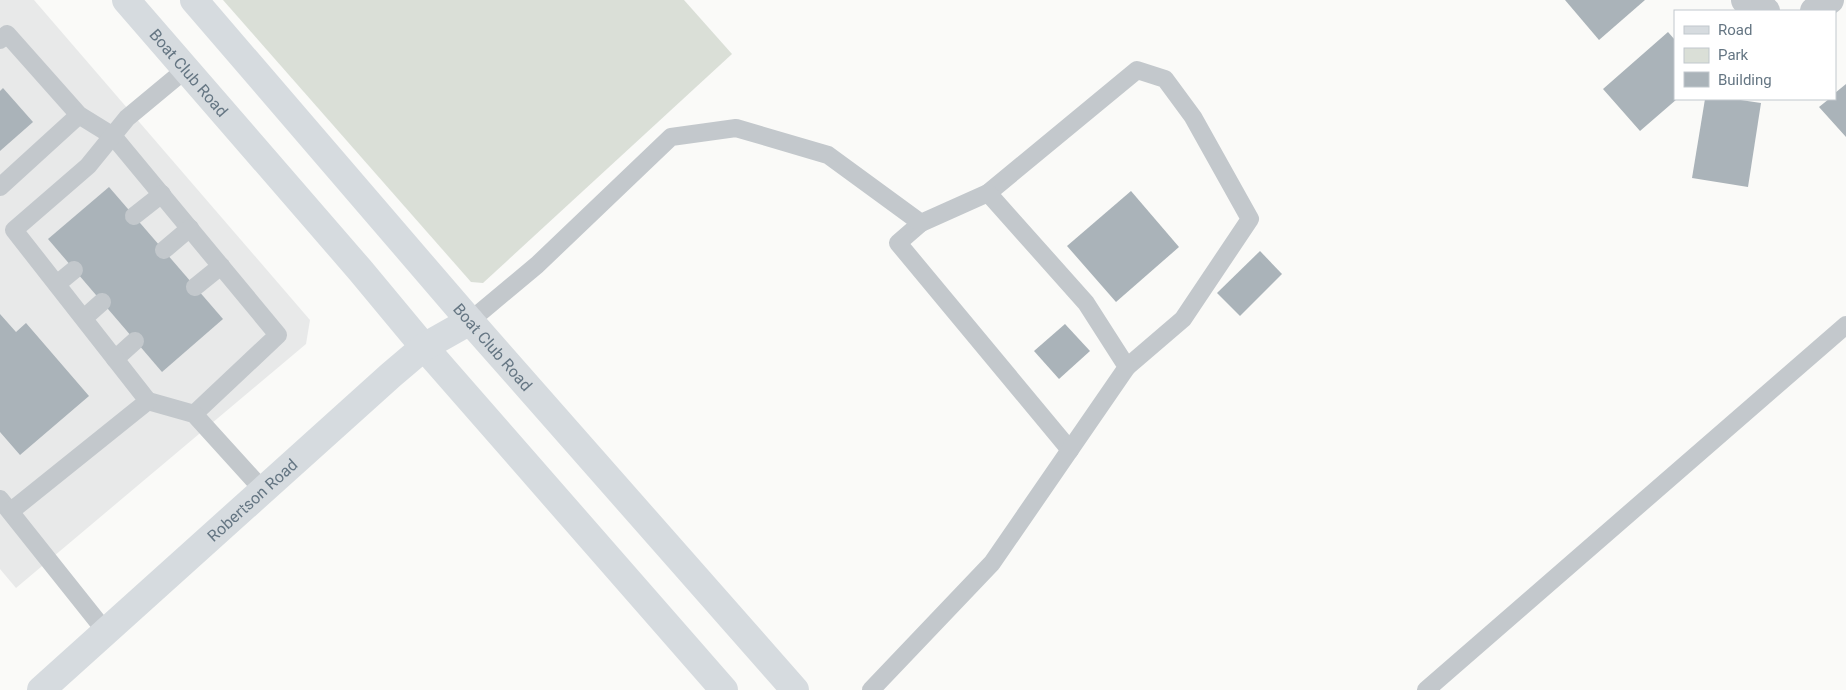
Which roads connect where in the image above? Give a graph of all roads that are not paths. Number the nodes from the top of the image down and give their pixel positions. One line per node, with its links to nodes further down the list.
1 (126, 0): 8 (main road, Boat Club Road)
2 (194, 0): 24 (main road, Boat Club Road)
3 (1745, 0): 5 (street)
4 (1830, 0): 6 (street)
5 (1764, 10)
6 (1815, 10)
7 (2, 34): 9 (lane)
8 (186, 69): 10 (lane); 27 (main road, Boat Club Road)
9 (79, 115): 10 (lane); 11 (lane)
10 (113, 136): 13 (lane); 20 (lane)
11 (0, 187)
12 (988, 193): 15 (lane); 29 (lane); 29 (lane)
13 (162, 194): 14 (lane); 16 (lane)
14 (134, 216)
15 (921, 223): 24 (lane); 32 (lane)
16 (190, 228): 17 (lane); 18 (lane)
17 (164, 250)
18 (221, 266): 21 (lane); 31 (lane)
19 (74, 270): 20 (lane)
20 (57, 284): 23 (lane)
21 (196, 287)
22 (102, 302): 23 (lane)
23 (84, 318): 28 (lane)
24 (470, 321): 27 (main road, Robertson Road); 38 (main road, Boat Club Road)
25 (1846, 325): 40 (lane)
26 (135, 341): 28 (lane)
27 (424, 347): 33 (main road, Robertson Road); 37 (main road, Boat Club Road)
28 (115, 359): 30 (lane)
29 (1126, 367): 32 (lane)
30 (148, 401): 31 (lane); 34 (lane)
31 (194, 414): 33 (lane)
32 (1070, 450): 39 (lane)
33 (263, 490): 35 (main road, Robertson Road)
34 (6, 505): 35 (lane)
35 (106, 632): 36 (main road, Robertson Road)
36 (41, 690)
37 (724, 690)
38 (796, 690)
39 (871, 690)
40 (1426, 690)

